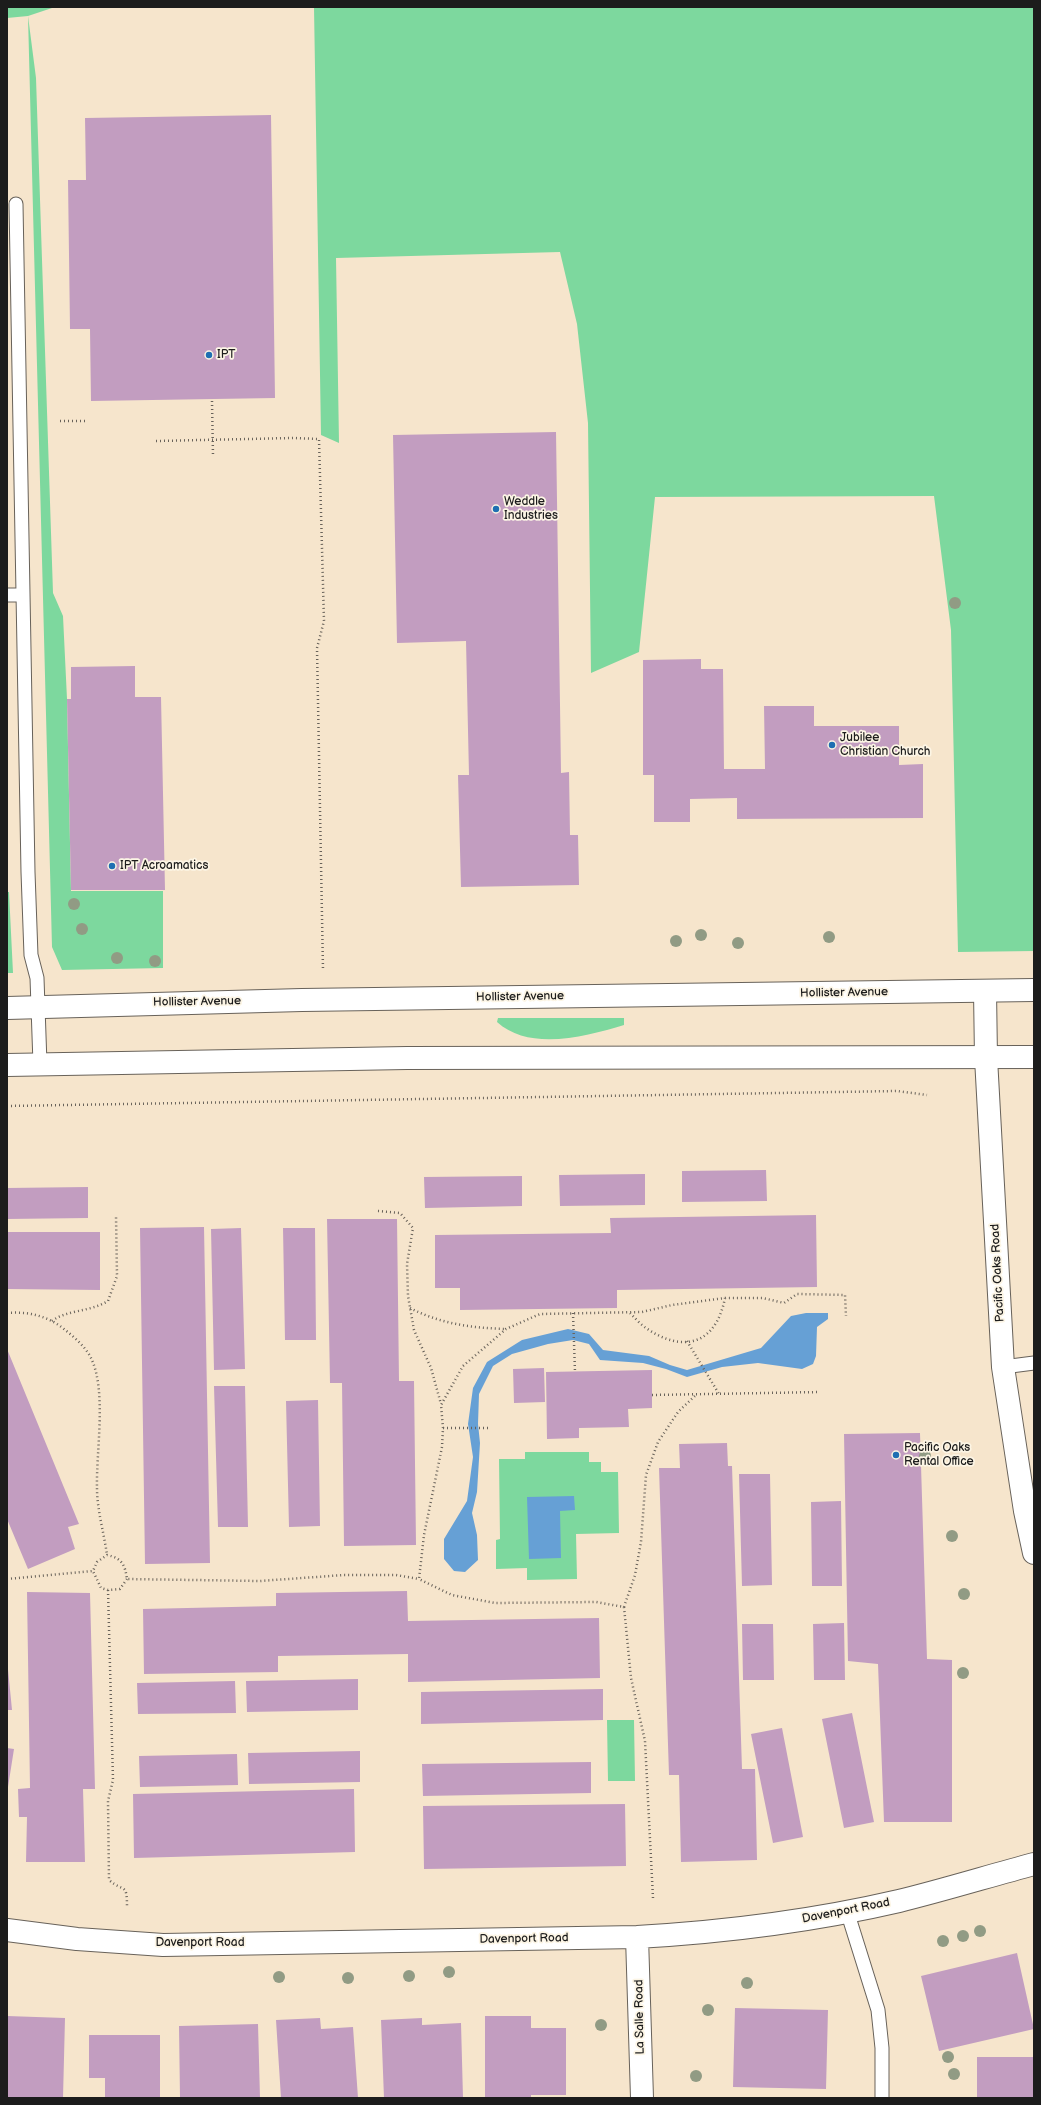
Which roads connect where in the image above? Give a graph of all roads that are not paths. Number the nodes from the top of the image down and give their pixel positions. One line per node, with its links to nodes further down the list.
1 (16, 204): 3 (lane)
2 (7, 595): 3 (lane)
3 (23, 595): 6 (lane)
4 (1034, 990): 5 (main road, Hollister Avenue)
5 (985, 991): 6 (main road, Hollister Avenue); 9 (main road, Pacific Oaks Road)
6 (39, 1007): 7 (main road, Hollister Avenue); 10 (lane)
7 (7, 1008)
8 (1034, 1057): 9 (main road)
9 (986, 1058): 10 (main road); 13 (main road, Pacific Oaks Road)
10 (40, 1064): 11 (main road)
11 (7, 1065)
12 (1034, 1363): 13 (lane)
13 (1003, 1367): 14 (main road, Pacific Oaks Road)
14 (1034, 1553)
15 (1034, 1864): 16 (main road, Davenport Road)
16 (848, 1911): 18 (main road, Davenport Road); 20 (lane)
17 (7, 1930): 18 (main road, Davenport Road)
18 (637, 1937): 19 (main road, La Salle Road)
19 (642, 2098)
20 (882, 2098)

